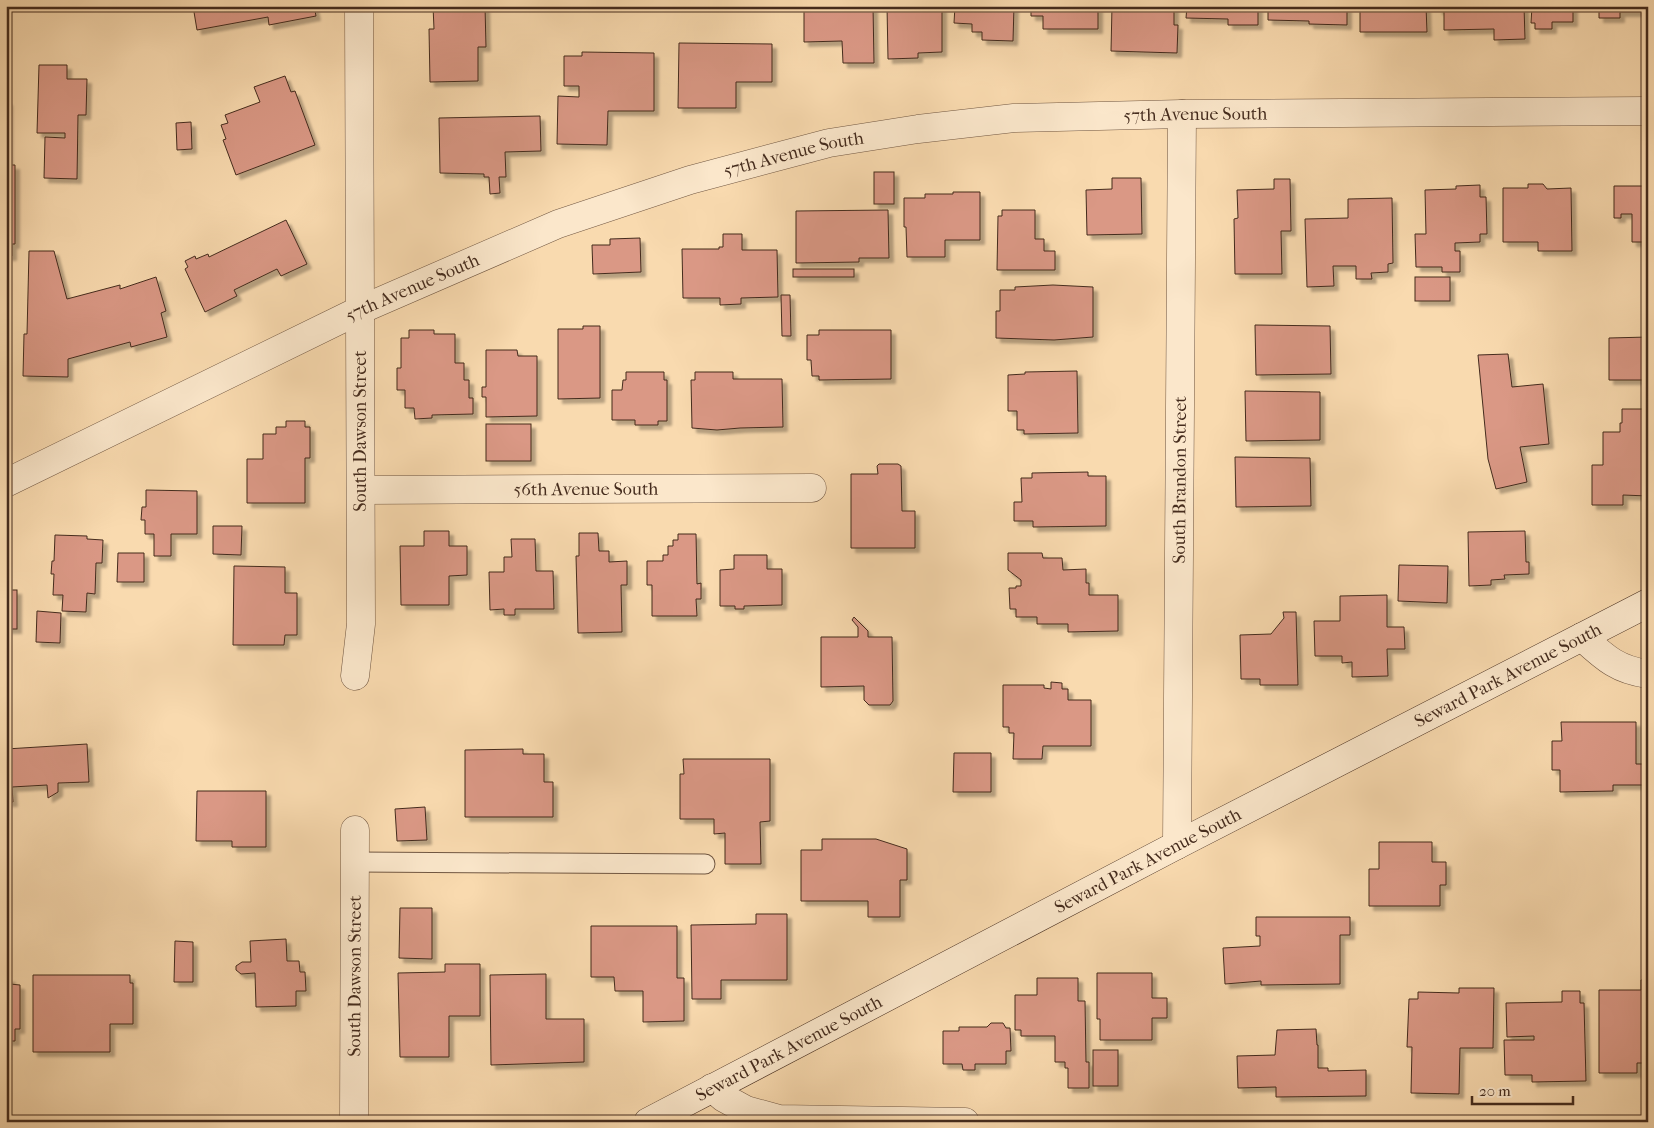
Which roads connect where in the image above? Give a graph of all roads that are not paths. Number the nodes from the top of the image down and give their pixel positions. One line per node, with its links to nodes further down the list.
1 (359, 6): 4 (street, South Dawson Street)
2 (1648, 111): 3 (street, 57th Avenue South)
3 (1182, 114): 4 (street, 57th Avenue South); 13 (street, South Brandon Street)
4 (360, 310): 5 (street, 57th Avenue South); 7 (street, South Dawson Street)
5 (6, 483)
6 (812, 488): 7 (street, 56th Avenue South)
7 (361, 490): 11 (street, South Dawson Street)
8 (1648, 603): 9 (street, Seward Park Avenue South)
9 (1582, 636): 10 (street); 13 (street, Seward Park Avenue South)
10 (1648, 674)
11 (355, 676)
12 (355, 830): 14 (street, South Dawson Street)
13 (1177, 845): 16 (street, Seward Park Avenue South)
14 (355, 862): 15 (lane); 17 (street, South Dawson Street)
15 (705, 864)
16 (712, 1088): 18 (street, Seward Park Avenue South); 19 (street)
17 (354, 1122)
18 (648, 1122)
19 (965, 1122)

